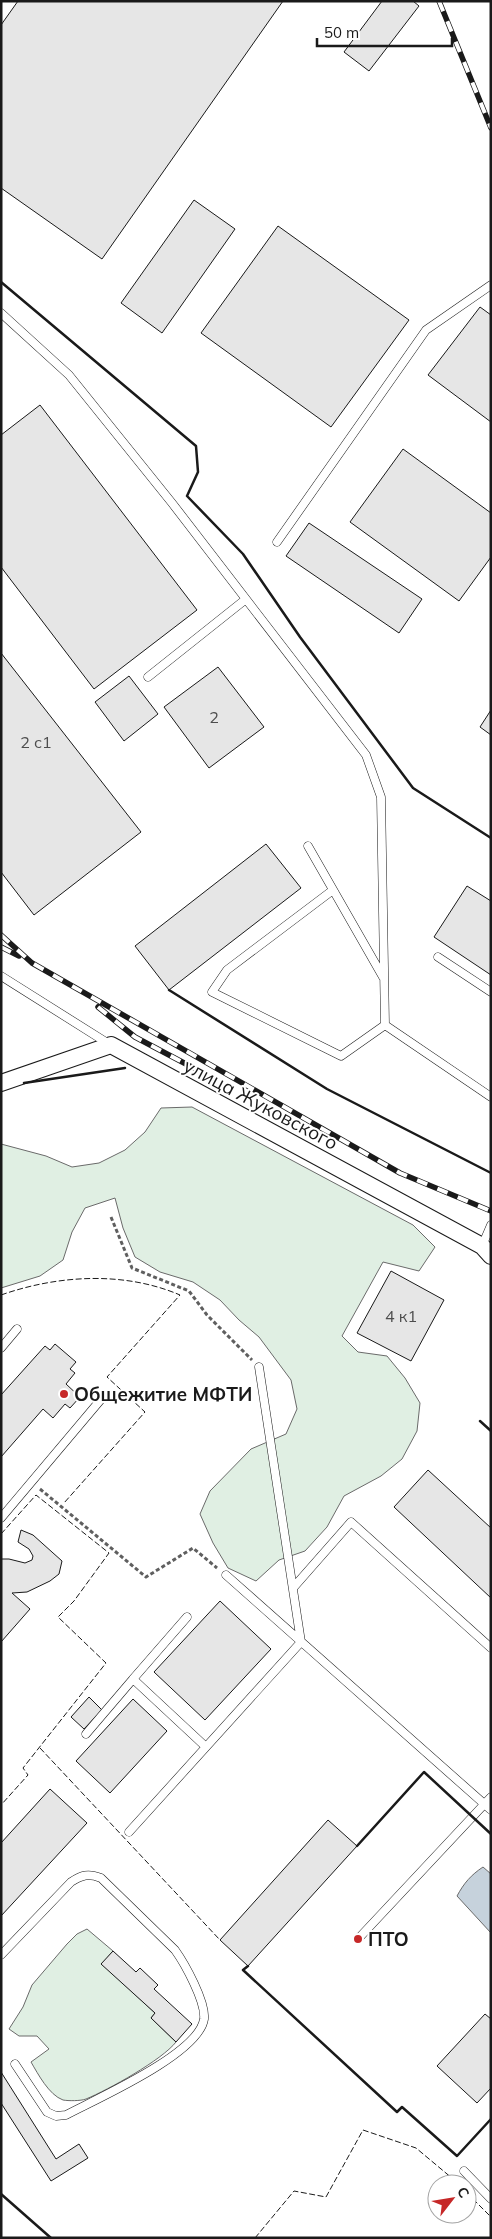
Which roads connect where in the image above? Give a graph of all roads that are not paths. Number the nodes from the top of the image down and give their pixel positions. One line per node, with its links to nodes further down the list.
1 (491, 285): 3 (lane)
2 (1, 313): 4 (lane)
3 (277, 542)
4 (246, 599): 5 (lane); 10 (lane)
5 (148, 677)
6 (308, 846): 7 (lane)
7 (333, 890): 10 (lane); 12 (lane)
8 (438, 958): 11 (lane)
9 (1, 976): 13 (lane)
10 (384, 979): 12 (lane)
11 (491, 992)
12 (385, 1025): 15 (lane)
13 (111, 1045): 14 (street); 17 (street, улица Жуковского)
14 (1, 1083)
15 (491, 1097)
16 (491, 1225): 17 (lane)
17 (486, 1251)
18 (17, 1329): 19 (lane)
19 (1, 1348)
20 (259, 1367): 24 (lane)
21 (103, 1397): 22 (lane)
22 (1, 1518)
23 (226, 1575): 26 (lane)
24 (293, 1588): 26 (lane); 27 (lane)
25 (187, 1617): 28 (lane)
26 (301, 1642): 30 (lane); 32 (lane)
27 (491, 1648)
28 (133, 1679): 29 (lane); 30 (lane)
29 (86, 1734)
30 (206, 1747): 34 (lane)
31 (491, 1797): 32 (lane)
32 (484, 1804): 33 (lane); 35 (lane)
33 (491, 1810)
34 (129, 1832)
35 (358, 1939)
36 (1, 1955): 37 (lane)
37 (15, 2064)
38 (464, 2171): 39 (lane)
39 (491, 2199)

